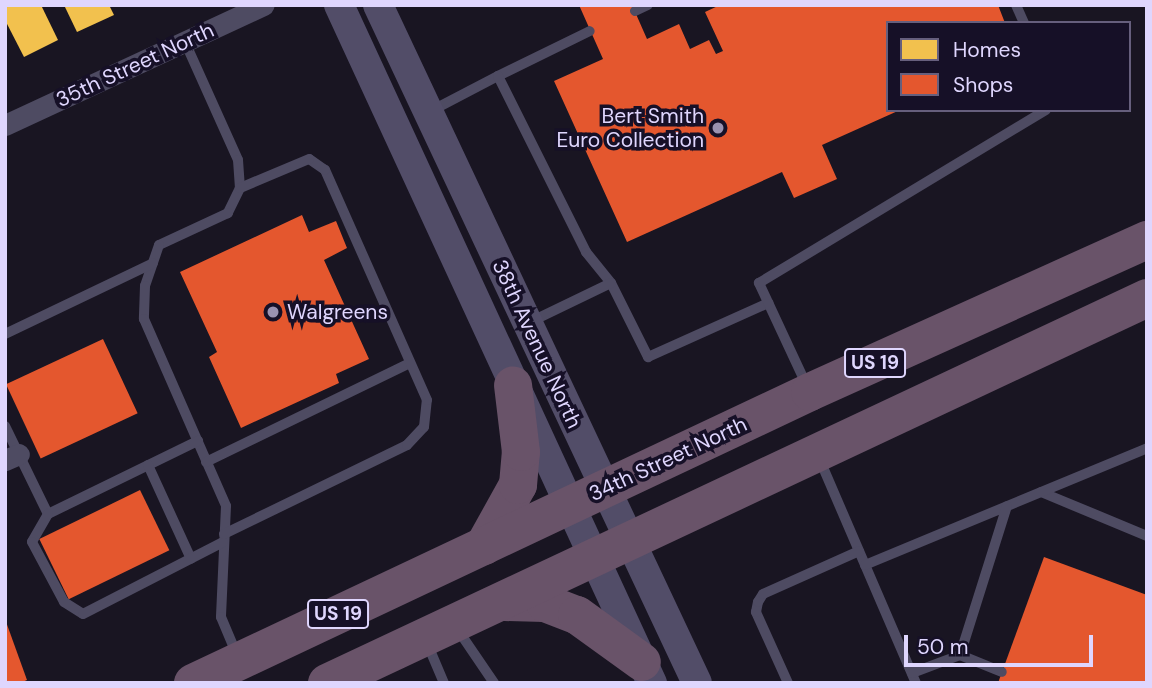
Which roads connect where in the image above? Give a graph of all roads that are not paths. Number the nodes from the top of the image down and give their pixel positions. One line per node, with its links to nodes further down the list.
1 (264, 5): 9 (street, 35th Street North)
2 (339, 5): 23 (main road, 38th Avenue North)
3 (378, 5): 11 (main road, 38th Avenue North)
4 (648, 5): 6 (lane)
5 (1016, 5): 7 (lane)
6 (635, 11)
7 (1023, 21)
8 (590, 31): 10 (lane)
9 (185, 42): 13 (street, 35th Street North); 14 (lane)
10 (498, 76): 11 (lane); 17 (lane)
11 (429, 112): 20 (main road, 38th Avenue North)
12 (1043, 112): 19 (lane)
13 (5, 125)
14 (240, 188): 16 (lane); 22 (lane)
15 (1147, 240): 24 (highway, 34th Street North / US 19)
16 (153, 263): 21 (lane); 26 (lane)
17 (611, 283): 19 (lane); 20 (lane)
18 (1147, 298): 28 (highway, US 19)
19 (768, 303): 24 (lane)
20 (527, 323): 32 (main road, 38th Avenue North)
21 (5, 334)
22 (408, 364): 30 (lane); 38 (lane)
23 (513, 385): 34 (main road, 38th Avenue North); 40 (highway)
24 (810, 392): 32 (highway, 34th Street North / US 19)
25 (5, 426): 29 (lane)
26 (198, 441): 30 (lane); 31 (lane)
27 (1147, 448): 33 (lane)
28 (816, 452): 39 (highway, US 19); 41 (lane)
29 (12, 457): 36 (lane)
30 (206, 462): 38 (lane)
31 (148, 466): 36 (lane); 42 (lane)
32 (605, 488): 34 (highway, 34th Street North / US 19); 39 (main road, 38th Avenue North)
33 (1041, 492): 35 (lane); 37 (lane)
34 (568, 506): 40 (highway, 34th Street North / US 19); 43 (main road, 38th Avenue North)
35 (1007, 506): 44 (lane); 47 (lane)
36 (48, 514): 42 (lane)
37 (1147, 536)
38 (223, 538): 42 (lane); 48 (lane)
39 (631, 540): 43 (highway, US 19); 56 (main road, 38th Avenue North)
40 (484, 546): 48 (highway, 34th Street North / US 19)
41 (859, 551): 44 (lane); 57 (lane)
42 (191, 559)
43 (592, 559): 45 (highway, US 19); 49 (main road, 38th Avenue North)
44 (865, 565): 51 (lane)
45 (499, 602): 46 (highway, US 19); 49 (highway)
46 (439, 630): 52 (highway, US 19); 54 (lane); 55 (lane)
47 (960, 655): 50 (lane); 51 (lane)
48 (236, 672): 53 (highway, 34th Street North / US 19)
49 (647, 672)
50 (1002, 672)
51 (914, 678)
52 (331, 682)
53 (193, 683)
54 (444, 683)
55 (494, 683)
56 (697, 683)
57 (788, 683)

